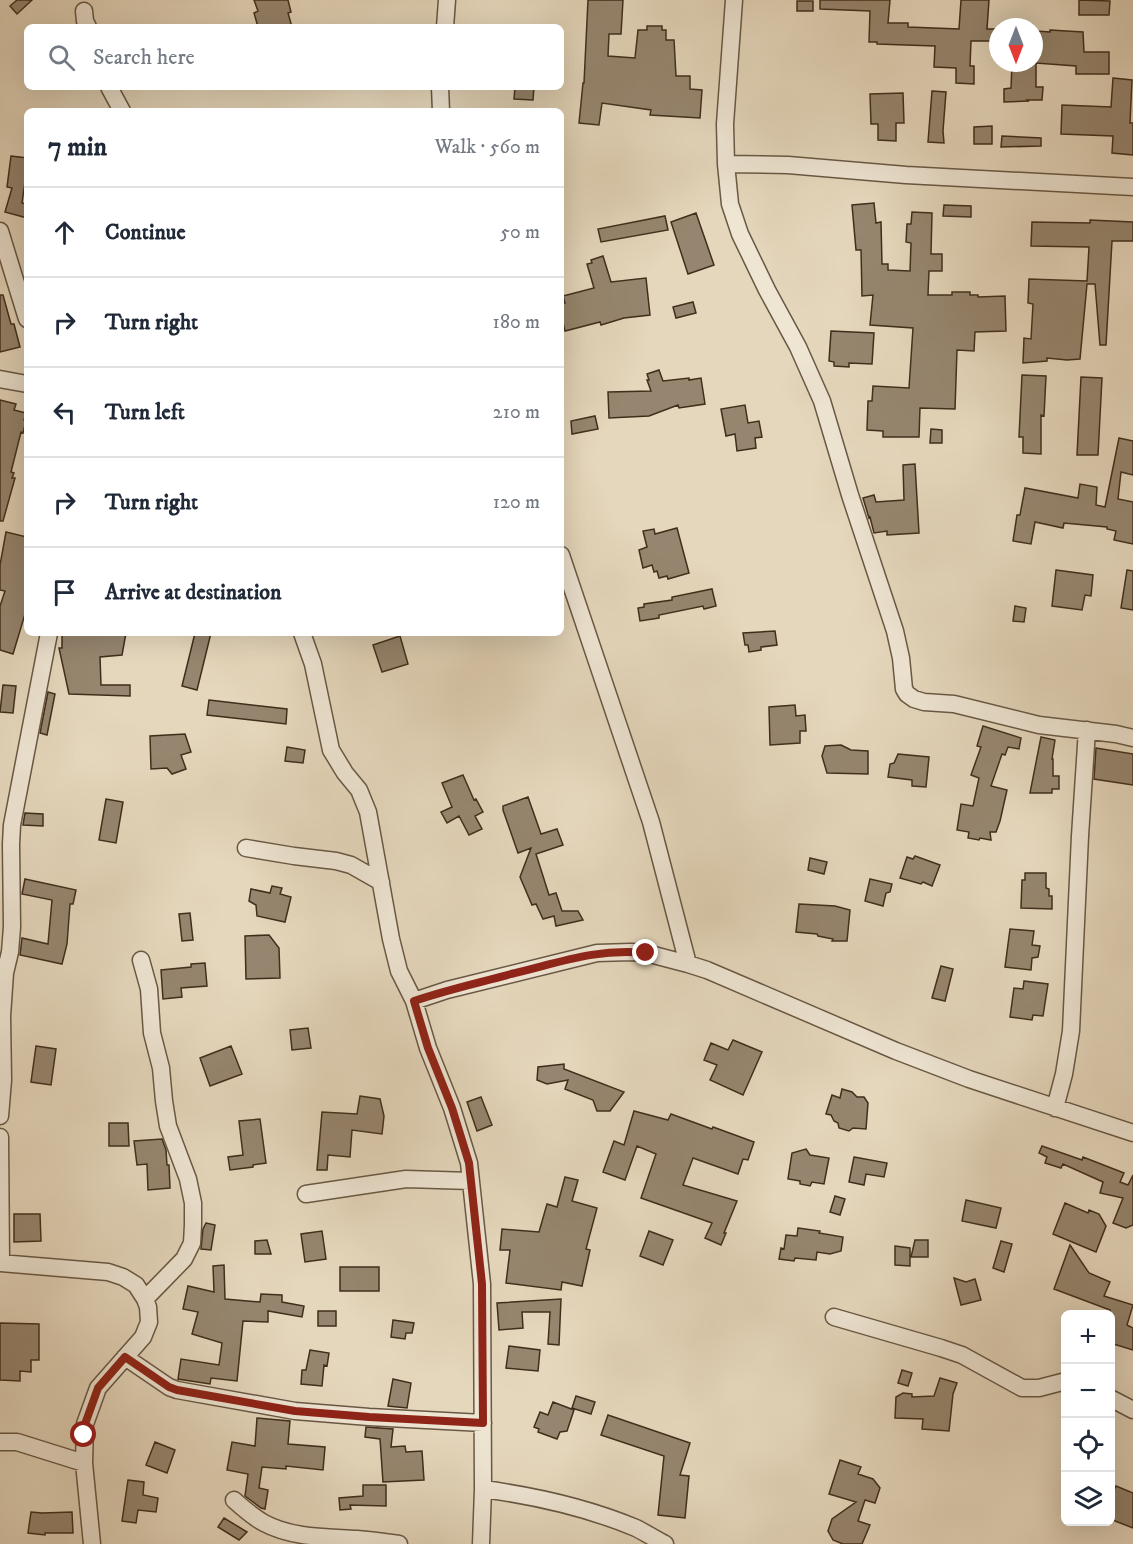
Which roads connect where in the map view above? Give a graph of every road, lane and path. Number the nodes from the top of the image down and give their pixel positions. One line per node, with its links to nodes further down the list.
1 (447, 0): 3 (street)
2 (735, 0): 8 (street)
3 (445, 24)
4 (111, 90): 6 (street)
5 (441, 90): 7 (street)
6 (120, 108)
7 (441, 108)
8 (726, 164): 9 (street); 17 (street)
9 (1133, 187)
10 (0, 231): 11 (street)
11 (24, 310)
12 (0, 379): 13 (street)
13 (24, 383)
14 (564, 564): 23 (street)
15 (48, 636): 19 (street)
16 (303, 636): 21 (street)
17 (1087, 730): 18 (street); 26 (street)
18 (1133, 738)
19 (5, 842): 25 (street)
20 (246, 849): 21 (street)
21 (381, 882): 24 (street)
22 (141, 960): 33 (street)
23 (688, 964): 24 (street); 26 (street)
24 (414, 1001): 30 (street)
25 (1, 1015): 27 (street)
26 (1055, 1108): 28 (street)
27 (0, 1116)
28 (1133, 1133)
29 (0, 1137): 32 (street)
30 (471, 1181): 31 (street); 39 (street)
31 (306, 1194)
32 (0, 1263): 33 (street)
33 (145, 1299): 35 (street)
34 (834, 1317): 36 (street)
35 (125, 1357): 39 (street); 41 (street)
36 (1061, 1382)
37 (1115, 1401): 38 (street)
38 (1133, 1410)
39 (483, 1423): 42 (street)
40 (0, 1442): 41 (street)
41 (84, 1463): 44 (street)
42 (483, 1489): 46 (street); 47 (street)
43 (234, 1500): 45 (street)
44 (92, 1544)
45 (399, 1544)
46 (481, 1544)
47 (665, 1544)

